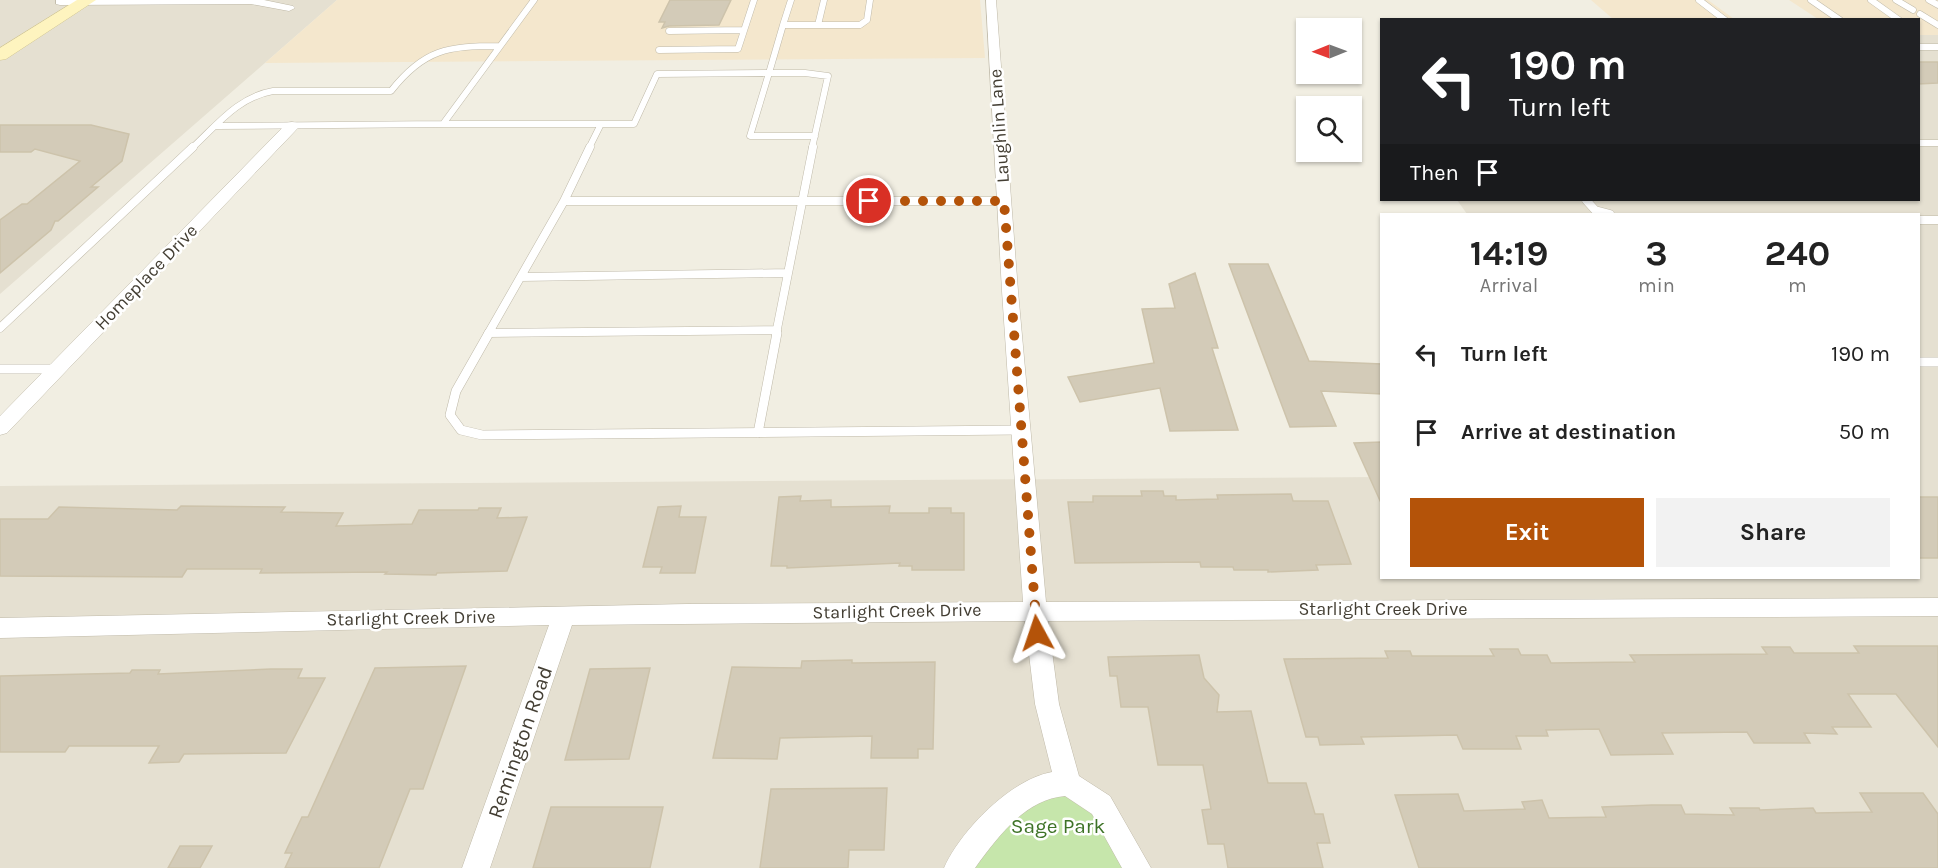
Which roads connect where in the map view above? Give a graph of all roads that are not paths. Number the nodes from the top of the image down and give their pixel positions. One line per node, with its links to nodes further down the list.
1 (534, 0): 27 (lane)
2 (754, 0): 24 (lane)
3 (791, 0): 21 (lane)
4 (824, 0): 22 (lane)
5 (870, 0): 22 (lane)
6 (992, 0): 42 (street, Laughlin Lane)
7 (1699, 0): 18 (lane)
8 (1811, 0): 19 (lane)
9 (1871, 0): 20 (lane)
10 (1896, 0): 16 (lane)
11 (1929, 0): 14 (lane)
12 (61, 1): 13 (street); 26 (street)
13 (86, 1): 15 (street); 31 (street)
14 (1938, 5)
15 (289, 8)
16 (1913, 10)
17 (1920, 14): 23 (lane)
18 (1722, 18)
19 (1837, 18)
20 (1896, 18)
21 (783, 25): 22 (lane); 32 (lane)
22 (818, 25)
23 (1938, 25)
24 (744, 30): 25 (lane); 30 (lane)
25 (669, 31)
26 (0, 39)
27 (499, 46): 33 (lane); 35 (lane)
28 (1920, 47): 29 (lane)
29 (1938, 47)
30 (659, 50)
31 (0, 56)
32 (769, 73): 34 (lane); 37 (lane); 37 (lane)
33 (443, 124): 34 (lane); 36 (lane)
34 (601, 124): 40 (lane)
35 (216, 126): 36 (lane); 47 (lane)
36 (292, 126): 53 (street, Homeplace Drive)
37 (815, 136): 41 (lane)
38 (1920, 143): 39 (lane)
39 (1938, 143)
40 (564, 201): 41 (lane); 46 (lane)
41 (801, 201): 42 (lane); 45 (lane)
42 (1004, 201): 55 (street, Laughlin Lane)
43 (1920, 220): 44 (lane)
44 (1938, 220)
45 (788, 273): 46 (lane); 48 (lane)
46 (521, 277): 49 (lane)
47 (0, 328)
48 (777, 330): 49 (lane); 56 (lane)
49 (489, 333): 56 (lane)
50 (1920, 362): 51 (lane)
51 (1938, 362)
52 (0, 369): 53 (lane)
53 (57, 369): 54 (street, Homeplace Drive)
54 (0, 428)
55 (1022, 430): 56 (lane); 58 (street, Laughlin Lane)
56 (758, 433)
57 (1938, 608): 58 (street, Starlight Creek Drive)
58 (1035, 610): 59 (street, Starlight Creek Drive); 61 (street, Laughlin Lane)
59 (564, 615): 60 (street, Starlight Creek Drive); 62 (street, Remington Road)
60 (0, 628)
61 (1068, 783): 63 (street); 64 (street)
62 (476, 868)
63 (958, 868)
64 (1137, 868)

